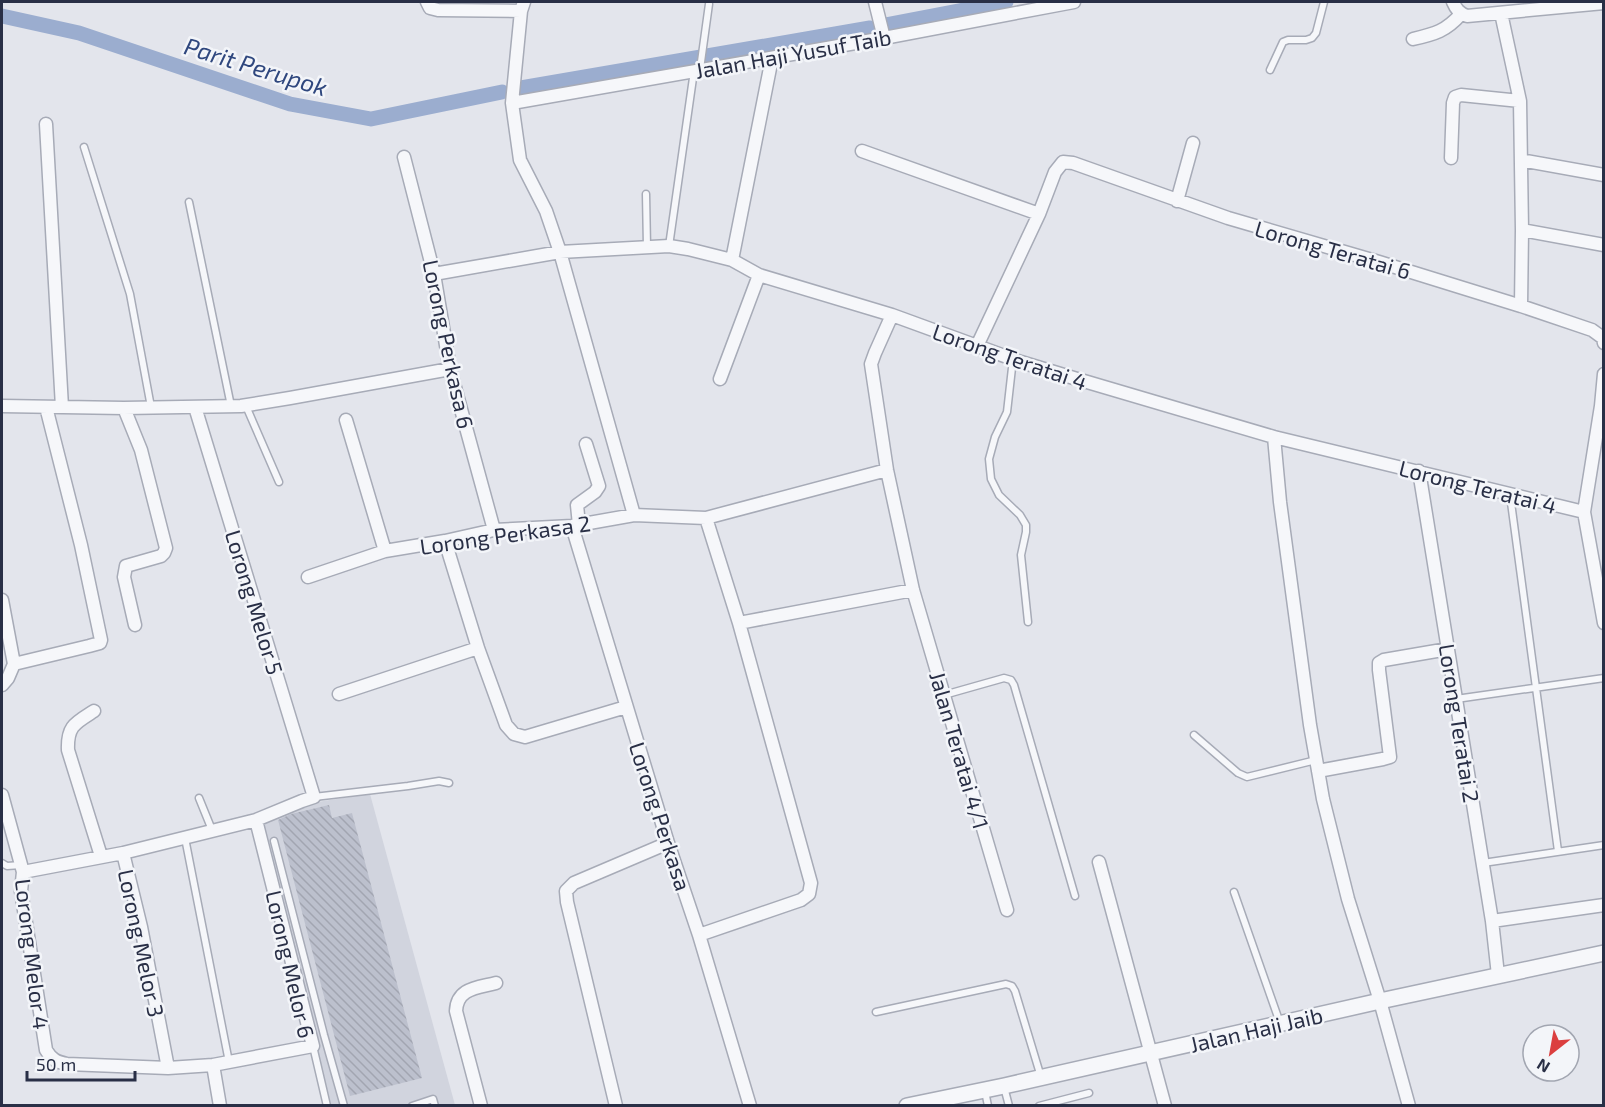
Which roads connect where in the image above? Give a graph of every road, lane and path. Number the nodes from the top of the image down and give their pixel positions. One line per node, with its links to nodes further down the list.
1 (427, 2): 8 (street)
2 (875, 2): 11 (street)
3 (1072, 2): 11 (street, Jalan Haji Yusuf Taib)
4 (1324, 2): 15 (lane)
5 (1453, 2): 10 (street)
6 (1604, 3): 9 (street)
7 (709, 4): 14 (lane)
8 (523, 6): 17 (street)
9 (1502, 13): 10 (street); 16 (street)
10 (1461, 14): 12 (street)
11 (884, 38): 13 (street, Jalan Haji Yusuf Taib)
12 (1413, 39)
13 (772, 58): 14 (street, Jalan Haji Yusuf Taib); 35 (street)
14 (698, 68): 17 (street, Jalan Haji Yusuf Taib); 32 (lane)
15 (1270, 70)
16 (1520, 101): 23 (street); 24 (street)
17 (512, 103): 34 (street)
18 (46, 124): 51 (street)
19 (1193, 143): 27 (street)
20 (84, 147): 52 (lane)
21 (862, 151): 29 (street)
22 (404, 158): 36 (street, Lorong Perkasa 6)
23 (1451, 158)
24 (1521, 160): 25 (street); 30 (street)
25 (1604, 175)
26 (646, 194): 33 (lane)
27 (1177, 201): 29 (street, Lorong Teratai 6); 38 (street, Lorong Teratai 6)
28 (189, 202): 49 (lane)
29 (1039, 214): 42 (street)
30 (1522, 230): 31 (street); 38 (street)
31 (1604, 245)
32 (669, 246): 33 (street, Lorong Teratai 4); 35 (street, Lorong Teratai 4)
33 (647, 247): 34 (street, Lorong Teratai 4)
34 (560, 252): 36 (street, Lorong Teratai 4); 64 (street)
35 (732, 260): 37 (street, Lorong Teratai 4)
36 (434, 274): 44 (street, Lorong Perkasa 6)
37 (759, 275): 39 (street, Lorong Teratai 4); 46 (street)
38 (1521, 306): 40 (street, Lorong Teratai 6)
39 (892, 315): 42 (street, Lorong Teratai 4); 59 (street, Jalan Teratai 4/1)
40 (1603, 338): 41 (street)
41 (1604, 343)
42 (977, 346): 43 (street, Lorong Teratai 4)
43 (1013, 359): 57 (street, Lorong Teratai 4); 73 (lane)
44 (450, 369): 47 (street); 67 (street, Lorong Perkasa 6)
45 (1604, 374): 54 (street)
46 (720, 379)
47 (246, 405): 49 (street); 61 (lane)
48 (2, 406): 50 (street)
49 (231, 406): 53 (street)
50 (46, 407): 51 (street); 79 (street)
51 (62, 407): 55 (street)
52 (151, 407): 53 (street); 55 (street)
53 (195, 407): 92 (street, Lorong Melor 5)
54 (1602, 407): 63 (street)
55 (124, 408): 76 (street)
56 (346, 420): 69 (street)
57 (1274, 437): 60 (street, Lorong Teratai 4); 89 (street)
58 (586, 444): 66 (street)
59 (887, 470): 65 (street, Lorong Perkasa 2); 71 (street, Jalan Teratai 4/1)
60 (1419, 471): 62 (street, Lorong Teratai 4); 78 (street, Lorong Teratai 2)
61 (279, 482)
62 (1510, 494): 63 (street, Lorong Teratai 4); 82 (lane)
63 (1584, 512): 75 (street)
64 (634, 515): 65 (street, Lorong Perkasa 2); 66 (street, Lorong Perkasa 2)
65 (706, 518): 74 (street)
66 (576, 525): 67 (street, Lorong Perkasa 2); 86 (street, Lorong Perkasa)
67 (494, 530): 68 (street, Lorong Perkasa 2)
68 (445, 541): 69 (street, Lorong Perkasa 2); 77 (street)
69 (385, 550): 70 (street, Lorong Perkasa 2)
70 (308, 577)
71 (914, 590): 74 (street); 84 (street, Jalan Teratai 4/1)
72 (2, 600): 79 (street)
73 (1028, 622)
74 (739, 623): 113 (street)
75 (1604, 623)
76 (135, 625)
77 (478, 648): 83 (street); 86 (street)
78 (1448, 649): 85 (street, Lorong Teratai 2); 89 (street)
79 (14, 664): 81 (street)
80 (1604, 678): 82 (lane)
81 (2, 685)
82 (1536, 687): 85 (lane); 101 (lane)
83 (339, 694)
84 (944, 695): 109 (lane); 111 (street, Jalan Teratai 4/1)
85 (1456, 699): 106 (street, Lorong Teratai 2)
86 (626, 707): 99 (street, Lorong Perkasa)
87 (94, 711): 103 (street)
88 (1194, 735): 89 (lane)
89 (1317, 766): 117 (street)
90 (449, 783): 92 (lane)
91 (2, 795): 95 (street, Lorong Melor 4)
92 (314, 797): 94 (street)
93 (199, 798): 96 (lane)
94 (256, 820): 96 (street); 120 (street, Lorong Melor 6)
95 (5, 825): 107 (street, Lorong Melor 4)
96 (212, 831): 97 (street)
97 (185, 838): 102 (street); 122 (lane)
98 (274, 841): 120 (lane)
99 (668, 843): 113 (street, Lorong Perkasa); 136 (street)
100 (1604, 844): 101 (lane)
101 (1558, 851): 106 (lane)
102 (123, 853): 103 (street); 124 (street, Lorong Melor 3)
103 (101, 856): 107 (street)
104 (1099, 862): 121 (street)
105 (2, 863): 107 (lane)
106 (1483, 863): 112 (street, Lorong Teratai 2)
107 (22, 869): 124 (street, Lorong Melor 4)
108 (1234, 892): 119 (lane)
109 (1075, 896)
110 (1604, 905): 112 (street)
111 (1007, 910)
112 (1492, 921): 115 (street, Lorong Teratai 2)
113 (699, 935): 137 (street, Lorong Perkasa)
114 (1604, 952): 115 (street, Jalan Haji Jaib)
115 (1498, 975): 117 (street, Jalan Haji Jaib)
116 (496, 983): 135 (street)
117 (1380, 1001): 119 (street, Jalan Haji Jaib); 142 (street)
118 (876, 1012): 125 (lane)
119 (1280, 1024): 121 (street, Jalan Haji Jaib)
120 (316, 1040): 122 (street, Lorong Melor 6); 131 (lane); 132 (lane)
121 (1150, 1053): 125 (street, Jalan Haji Jaib); 141 (street)
122 (229, 1062): 123 (street, Lorong Melor 6)
123 (213, 1065): 124 (street, Lorong Melor 4); 130 (street)
124 (168, 1068)
125 (1042, 1078): 126 (street, Jalan Haji Jaib)
126 (1004, 1086): 128 (street, Jalan Haji Jaib); 139 (lane)
127 (1089, 1093): 140 (lane)
128 (986, 1098): 129 (street, Jalan Haji Jaib)
129 (959, 1101): 138 (street, Jalan Haji Jaib)
130 (220, 1106)
131 (327, 1106)
132 (344, 1106)
133 (412, 1106): 134 (lane)
134 (435, 1106)
135 (481, 1106)
136 (616, 1106)
137 (750, 1106)
138 (907, 1106)
139 (1009, 1106)
140 (1039, 1106)
141 (1165, 1106)
142 (1409, 1106)

